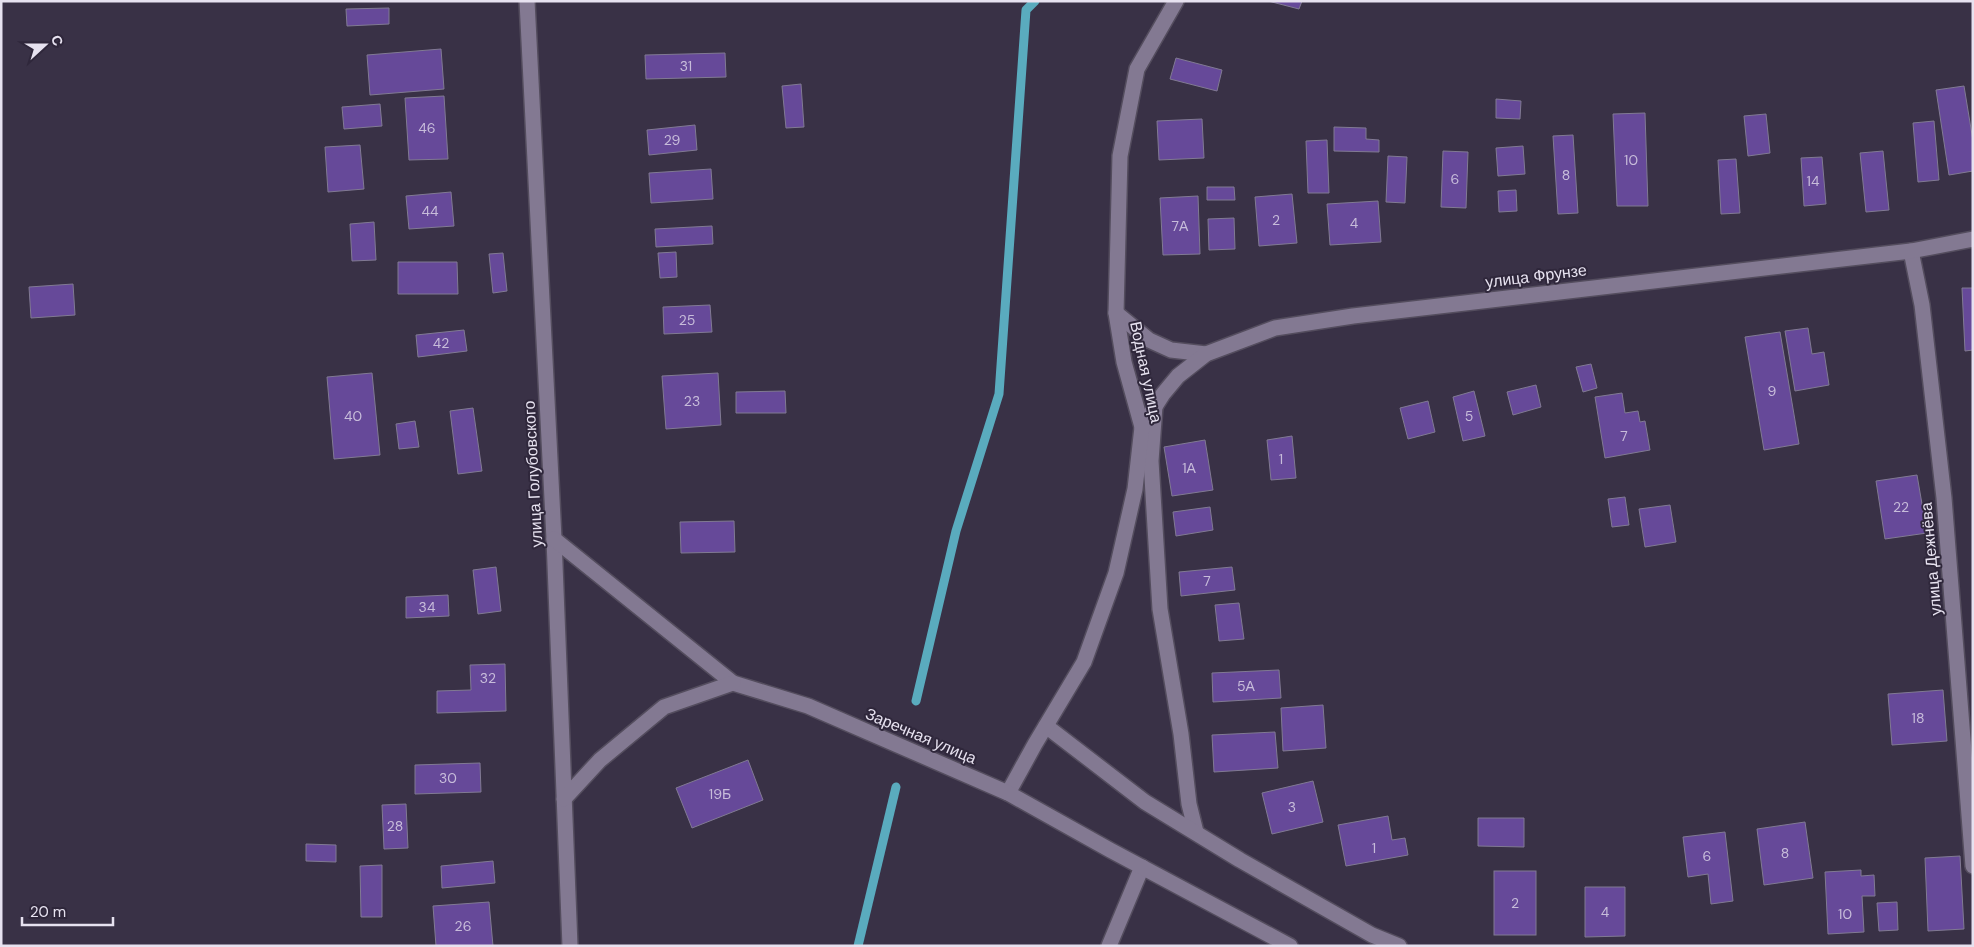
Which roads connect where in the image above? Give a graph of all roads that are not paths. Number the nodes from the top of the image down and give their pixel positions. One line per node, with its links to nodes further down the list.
1 (526, 1): 9 (street, улица Голубовского)
2 (1176, 1): 5 (street, Водная улица)
3 (1973, 239): 4 (street, улица Фрунзе)
4 (1911, 251): 6 (street, улица Фрунзе); 15 (street, улица Дежнёва)
5 (1116, 313): 6 (street); 8 (street, Водная улица)
6 (1206, 354): 7 (street, улица Фрунзе)
7 (1155, 406): 8 (street, улица Фрунзе); 14 (street)
8 (1142, 427): 11 (street, Водная улица)
9 (554, 539): 10 (street, Заречная улица); 13 (street, улица Голубовского)
10 (733, 683): 12 (street, Заречная улица); 13 (street)
11 (1046, 726): 12 (street, Водная улица); 14 (street)
12 (1008, 793): 16 (street, Заречная улица)
13 (564, 799): 17 (street, улица Голубовского)
14 (1196, 832): 20 (street)
15 (1973, 866)
16 (1142, 867): 18 (street); 19 (street, Заречная улица)
17 (570, 946)
18 (1109, 946)
19 (1290, 946)
20 (1399, 946)

